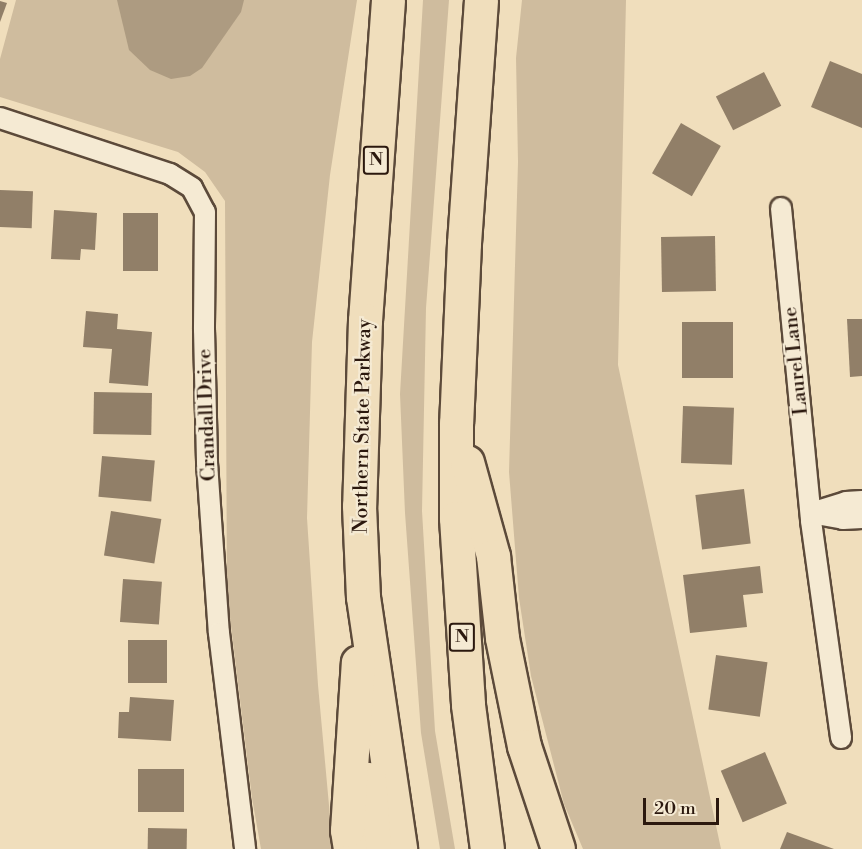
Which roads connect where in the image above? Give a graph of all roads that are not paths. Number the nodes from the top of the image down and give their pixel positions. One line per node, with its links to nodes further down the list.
1 (388, 0): 9 (highway, Northern State Parkway / N)
2 (481, 0): 5 (highway, N)
3 (0, 118): 11 (street, Crandall Drive)
4 (781, 208): 7 (street, Laurel Lane)
5 (456, 423): 15 (highway, N); 16 (highway)
6 (862, 501): 7 (street)
7 (811, 513): 8 (street); 10 (street, Laurel Lane)
8 (862, 518)
9 (363, 597): 12 (highway); 13 (highway); 14 (highway, Northern State Parkway / N)
10 (841, 738)
11 (245, 849)
12 (350, 849)
13 (374, 849)
14 (400, 849)
15 (488, 849)
16 (558, 849)

